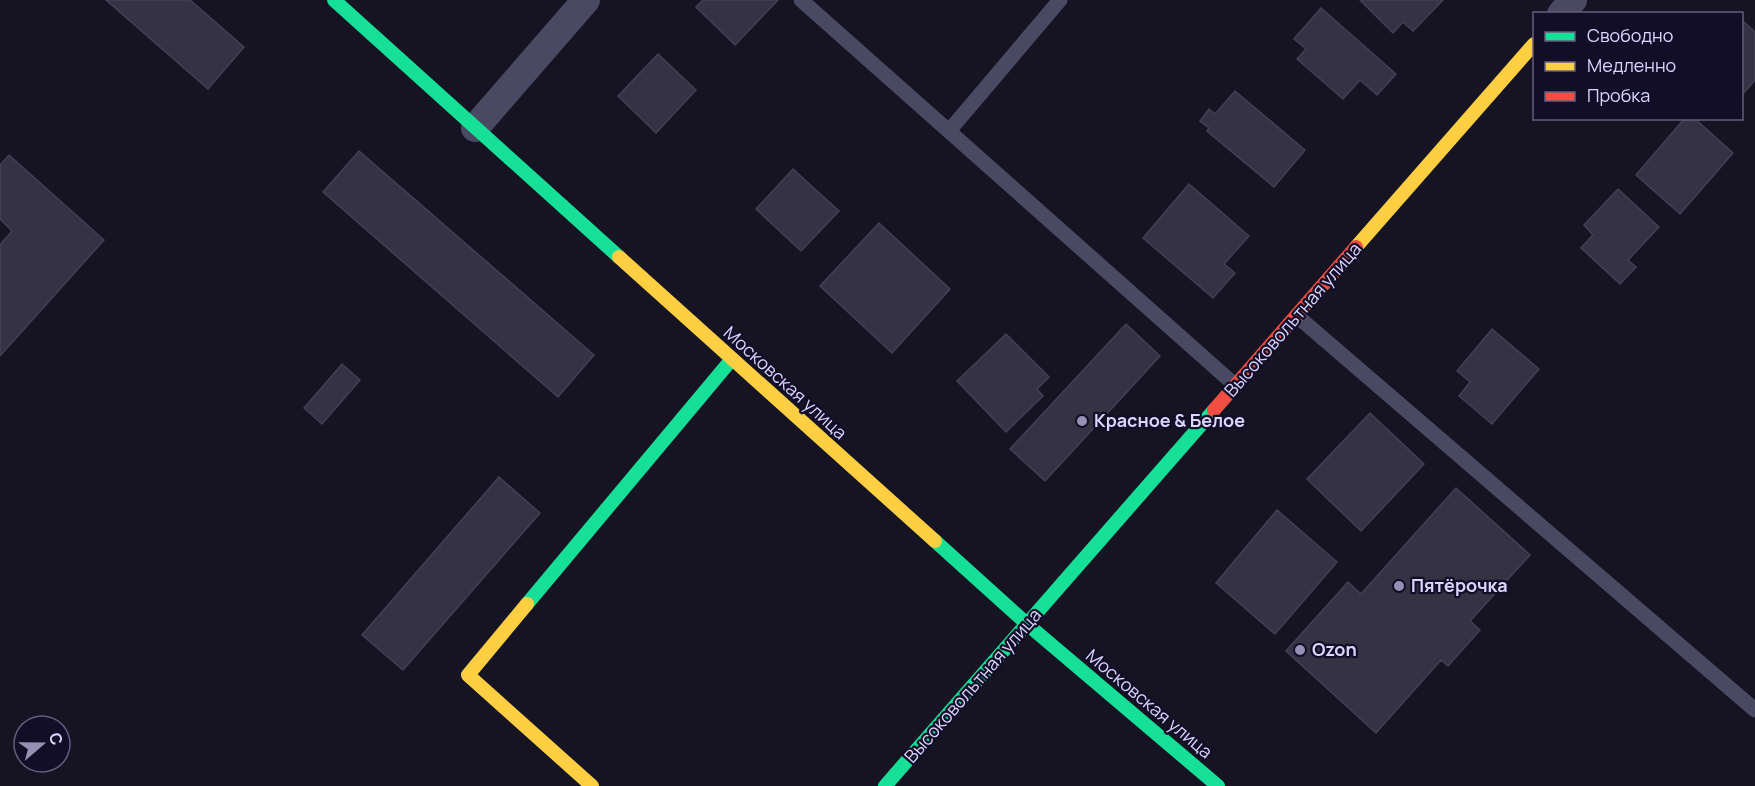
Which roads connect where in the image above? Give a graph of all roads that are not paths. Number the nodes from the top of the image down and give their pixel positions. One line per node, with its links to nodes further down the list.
1 (334, 0): 8 (street, Московская улица)
2 (586, 0): 8 (street)
3 (801, 0): 9 (lane)
4 (1060, 0): 9 (lane)
5 (1573, 0): 6 (street)
6 (1563, 12)
7 (1533, 45): 10 (street, Высоковольтная улица)
8 (475, 128): 11 (street, Московская улица)
9 (949, 131): 12 (lane)
10 (1297, 316): 12 (street, Высоковольтная улица); 14 (lane)
11 (732, 359): 13 (street, Московская улица); 15 (street)
12 (1236, 386): 13 (street, Высоковольтная улица)
13 (1027, 624): 16 (street, Высоковольтная улица); 17 (street, Московская улица)
14 (1755, 710)
15 (592, 786)
16 (885, 786)
17 (1218, 786)

